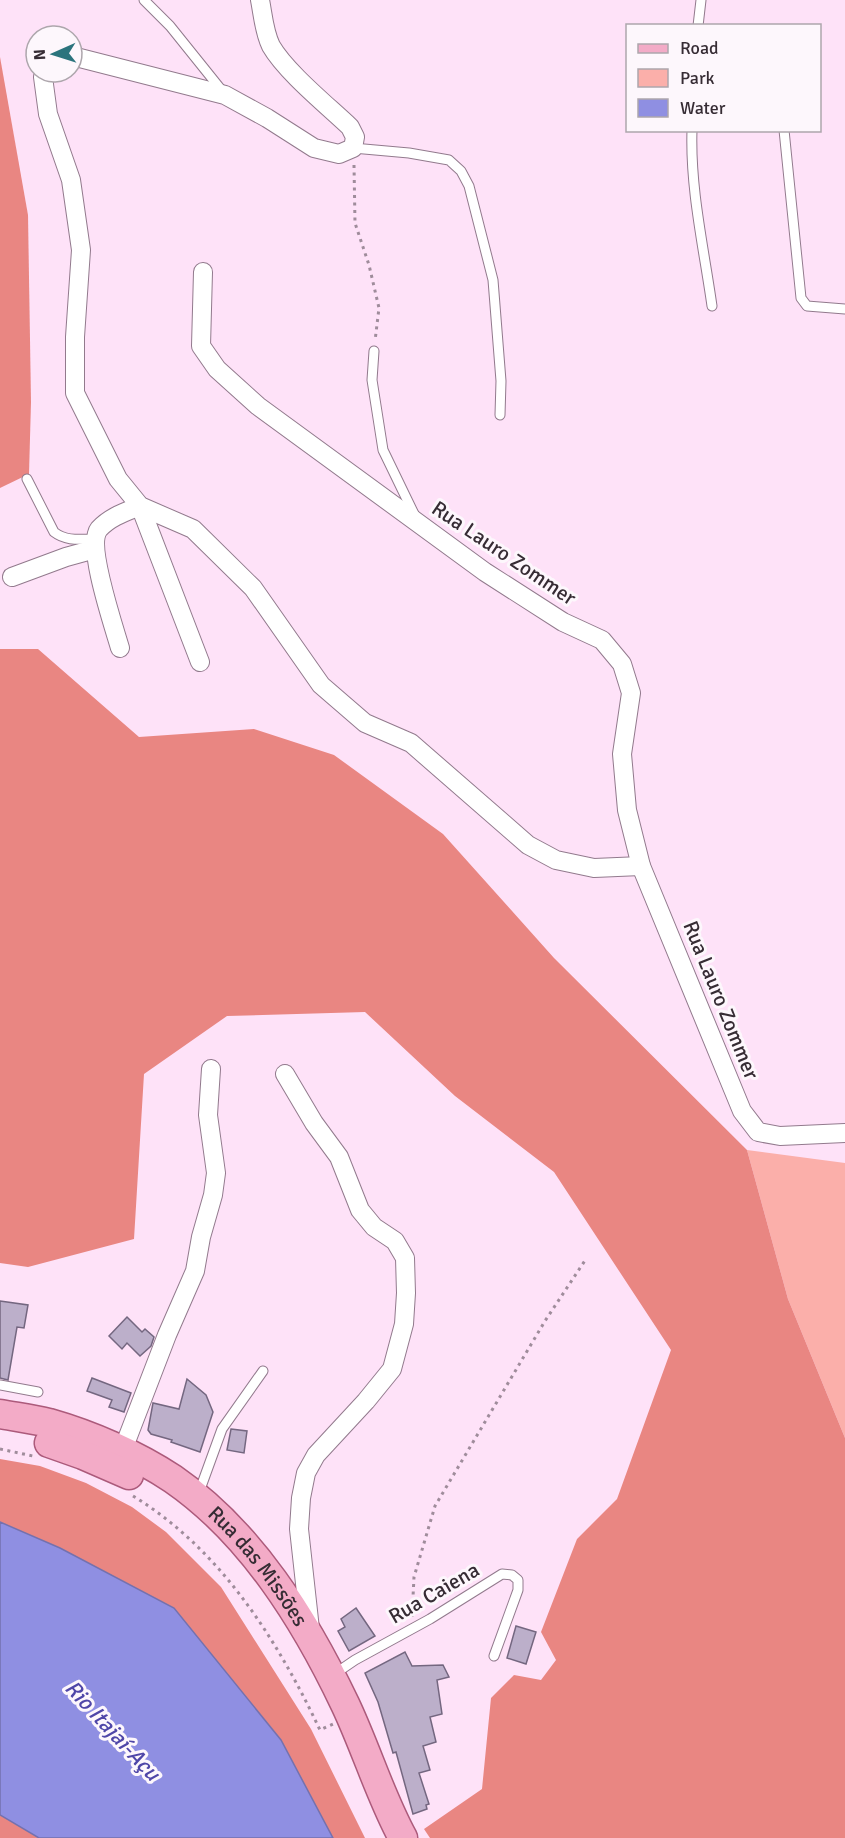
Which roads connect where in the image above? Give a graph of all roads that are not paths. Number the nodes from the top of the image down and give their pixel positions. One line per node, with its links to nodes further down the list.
1 (144, 0): 7 (lane)
2 (260, 0): 12 (street)
3 (701, 0): 4 (lane)
4 (698, 24)
5 (84, 59): 7 (street)
6 (44, 84): 19 (street)
7 (225, 95): 12 (street)
8 (692, 132): 11 (lane)
9 (696, 132): 11 (lane)
10 (784, 132): 15 (lane)
11 (691, 146): 14 (lane)
12 (353, 148): 17 (lane)
13 (203, 272): 20 (street, Rua Lauro Zommer)
14 (712, 306)
15 (845, 309)
16 (374, 351): 20 (lane)
17 (500, 415)
18 (27, 479): 21 (lane)
19 (140, 506): 21 (street); 24 (street); 25 (street)
20 (418, 521): 25 (street, Rua Lauro Zommer)
21 (96, 544): 22 (street); 23 (street)
22 (12, 577)
23 (120, 648)
24 (200, 662)
25 (641, 866): 28 (street, Rua Lauro Zommer)
26 (212, 1069): 34 (street)
27 (285, 1074): 36 (street)
28 (845, 1133)
29 (263, 1371): 35 (lane)
30 (0, 1385): 31 (lane)
31 (38, 1392)
32 (0, 1414): 34 (main road, Rua das Missões)
33 (0, 1434): 39 (main road, Rua das Missões)
34 (122, 1452): 35 (main road, Rua das Missões)
35 (197, 1497): 36 (main road, Rua das Missões)
36 (311, 1641): 38 (main road, Rua das Missões)
37 (494, 1656): 38 (lane, Rua Caiena)
38 (331, 1676): 40 (main road, Rua das Missões)
39 (383, 1838)
40 (403, 1838)

